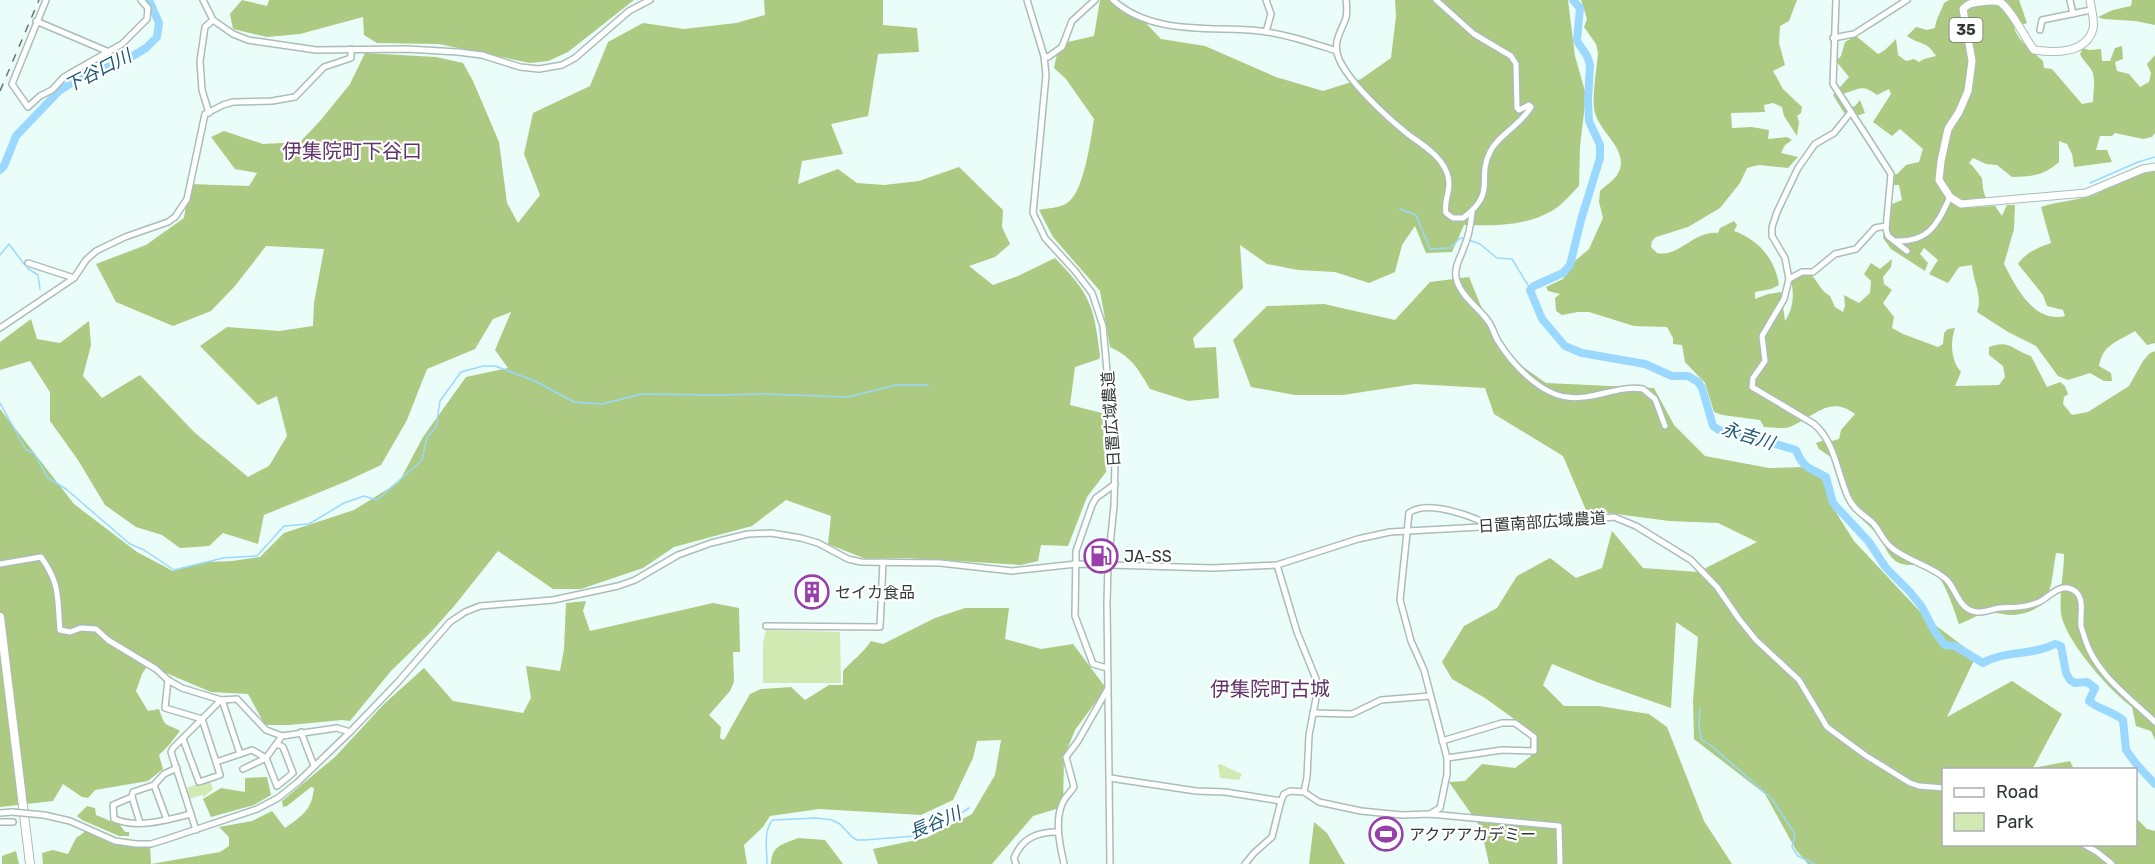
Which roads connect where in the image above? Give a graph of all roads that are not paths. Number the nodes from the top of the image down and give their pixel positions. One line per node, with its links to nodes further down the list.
1 (45, 0): 18 (street)
2 (141, 0): 24 (street)
3 (202, 0): 17 (street)
4 (650, 0): 22 (street)
5 (1027, 0): 25 (street, 日置広域農道)
6 (1095, 0): 25 (street)
7 (1113, 0): 20 (street)
8 (1266, 0): 20 (street)
9 (1346, 0): 23 (street)
10 (1436, 0): 30 (street)
11 (1836, 0): 21 (street)
12 (1907, 0): 21 (street)
13 (2070, 0): 16 (street)
14 (2090, 0): 15 (main road, 35)
15 (2091, 10): 16 (street); 29 (main road, 35)
16 (2073, 14): 19 (street)
17 (213, 20): 22 (street); 27 (street)
18 (36, 21): 24 (street); 24 (street)
19 (2040, 30)
20 (1266, 32): 23 (street)
21 (1833, 38): 26 (street)
22 (351, 49): 27 (street)
23 (1337, 51): 30 (street)
24 (109, 52)
25 (1044, 56): 39 (street, 日置広域農道)
26 (1851, 112): 31 (street); 36 (street)
27 (209, 113): 35 (street)
28 (2155, 167): 29 (main road)
29 (1950, 197): 32 (street)
30 (1472, 212): 38 (street)
31 (1886, 226): 32 (street); 36 (street)
32 (1896, 241): 33 (street)
33 (1907, 251)
34 (28, 263): 35 (street)
35 (74, 278): 37 (street)
36 (1789, 279): 56 (street)
37 (0, 328)
38 (1665, 426)
39 (1115, 484): 44 (street); 45 (street, 日置広域農道)
40 (1492, 526): 41 (street, 日置南部広域農道); 41 (street); 72 (street, 日置南部広域農道)
41 (1407, 531): 46 (street, 日置南部広域農道); 52 (street)
42 (883, 562): 44 (street, 日置南部広域農道); 48 (street); 58 (street, 日置南部広域農道)
43 (0, 564): 50 (street)
44 (1076, 564): 45 (street, 日置南部広域農道); 49 (street)
45 (1108, 565): 46 (street, 日置南部広域農道); 49 (street, 日置広域農道)
46 (1277, 565): 54 (street)
47 (0, 617): 86 (highway)
48 (766, 626)
49 (1107, 668): 51 (street, 日置広域農道)
50 (168, 680): 53 (street); 55 (street)
51 (1107, 690): 70 (street, 日置広域農道); 84 (street)
52 (1430, 696): 54 (street); 61 (street)
53 (221, 700): 55 (street); 59 (street); 63 (street)
54 (1313, 713): 73 (street)
55 (202, 719): 60 (street); 66 (street)
56 (2155, 722)
57 (301, 732): 58 (street); 59 (street); 67 (street)
58 (350, 732): 67 (street, 日置南部広域農道)
59 (282, 736): 62 (street)
60 (183, 739): 66 (street); 68 (street)
61 (1442, 741): 65 (street); 65 (street)
62 (277, 744): 64 (street); 64 (street)
63 (240, 754): 64 (street); 66 (street)
64 (266, 758): 69 (street)
65 (1447, 758): 78 (street)
66 (216, 762)
67 (314, 766): 83 (street, 日置南部広域農道)
68 (177, 768): 71 (street); 77 (street)
69 (243, 769)
70 (1110, 778): 75 (street); 89 (street, 日置広域農道)
71 (154, 784): 74 (street); 79 (street)
72 (1942, 788)
73 (1304, 792): 75 (street); 78 (street)
74 (132, 797): 82 (street); 82 (street)
75 (1281, 801): 90 (street)
76 (0, 813): 83 (street, 日置南部広域農道, bridge)
77 (191, 814): 79 (street); 83 (street)
78 (1430, 814): 91 (street)
79 (167, 820): 82 (street)
80 (0, 822): 81 (street)
81 (13, 822)
82 (140, 823)
83 (196, 830)
84 (1058, 832): 87 (street); 88 (street)
85 (2086, 846): 92 (street)
86 (30, 864)
87 (1016, 864)
88 (1064, 864)
89 (1110, 864)
90 (1245, 864)
91 (1560, 864)
92 (2112, 864)

